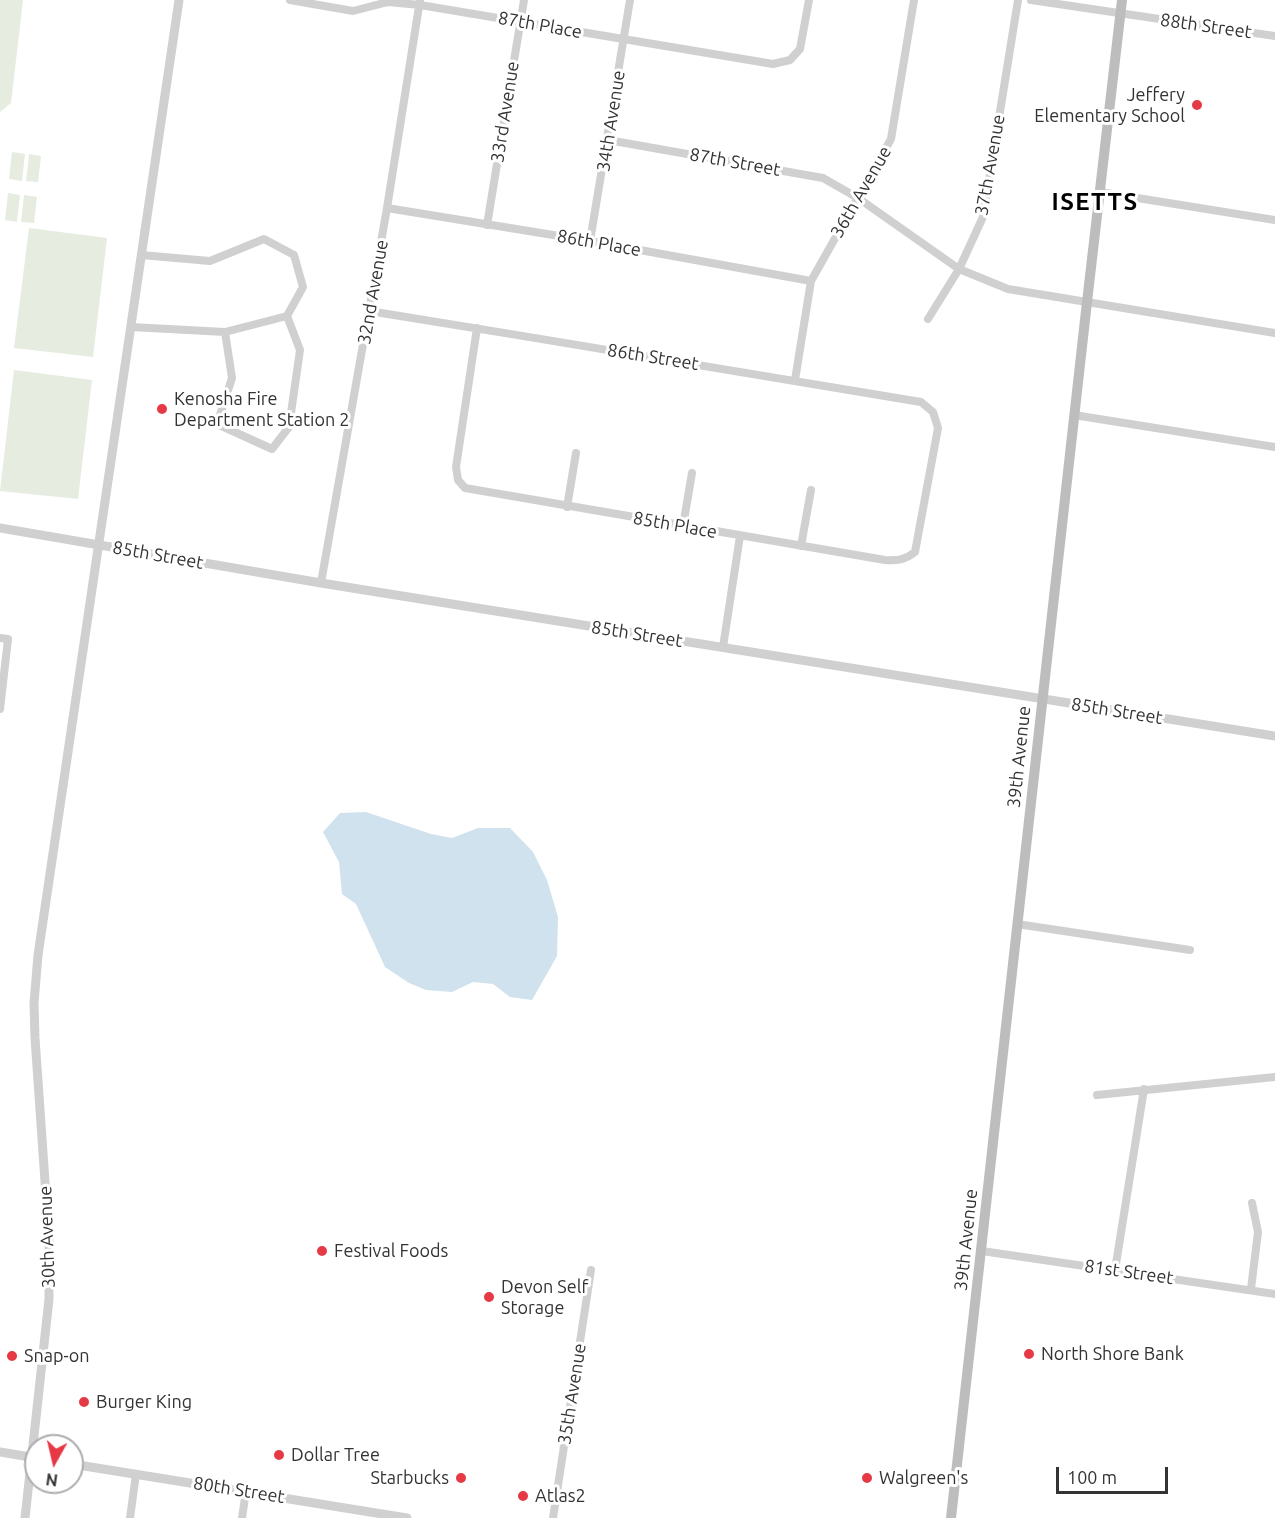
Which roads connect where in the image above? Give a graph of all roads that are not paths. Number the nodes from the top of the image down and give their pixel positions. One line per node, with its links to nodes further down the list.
1 (179, 0): 22 (street, 30th Avenue)
2 (290, 0): 10 (street, 87th Place)
3 (524, 0): 12 (street, 33rd Avenue)
4 (630, 0): 14 (street, 34th Avenue)
5 (809, 0): 14 (street, 87th Place)
6 (914, 0): 17 (street, 36th Avenue)
7 (1018, 0): 23 (street, 37th Avenue)
8 (1031, 0): 11 (street, 88th Street)
9 (1122, 0): 11 (main road, 39th Avenue)
10 (420, 2): 12 (street, 87th Place); 18 (street, 32nd Avenue)
11 (1121, 13): 13 (street, 88th Street); 16 (main road, 39th Avenue)
12 (520, 22): 14 (street, 87th Place); 20 (street, 33rd Avenue)
13 (1275, 36)
14 (624, 40): 15 (street, 34th Avenue)
15 (608, 140): 17 (street, 87th Street); 21 (street, 34th Avenue)
16 (1100, 192): 19 (street); 25 (main road, 39th Avenue)
17 (858, 198): 23 (street, 87th Street); 24 (street, 36th Avenue)
18 (387, 208): 20 (street, 86th Place); 26 (street, 32nd Avenue)
19 (1275, 220)
20 (487, 225): 21 (street, 86th Place)
21 (590, 241): 24 (street, 86th Place)
22 (141, 255): 27 (street); 29 (street, 30th Avenue)
23 (959, 269): 25 (street, 87th Street); 28 (street, 37th Avenue)
24 (811, 281): 33 (street, 36th Avenue)
25 (1087, 302): 32 (street); 34 (main road, 39th Avenue)
26 (369, 311): 30 (street, 86th Street); 46 (street, 32nd Avenue)
27 (287, 316): 31 (street); 31 (street)
28 (928, 319)
29 (131, 327): 31 (street); 43 (street, 30th Avenue)
30 (477, 328): 33 (street, 86th Street); 39 (street, 85th Place)
31 (225, 332)
32 (1275, 333)
33 (795, 380): 45 (street, 86th Street)
34 (1074, 415): 35 (street); 49 (main road, 39th Avenue)
35 (1275, 447)
36 (576, 453): 39 (street)
37 (692, 473): 40 (street)
38 (811, 490): 44 (street)
39 (567, 507): 40 (street, 85th Place)
40 (683, 526): 42 (street, 85th Place)
41 (0, 528): 43 (street, 85th Street)
42 (740, 536): 44 (street, 85th Place); 48 (street)
43 (96, 544): 46 (street, 85th Street); 63 (street, 30th Avenue)
44 (801, 546): 45 (street, 85th Place)
45 (908, 557)
46 (321, 583): 48 (street, 85th Street)
47 (4, 638): 50 (street)
48 (723, 647): 49 (street, 85th Street)
49 (1042, 699): 51 (street, 85th Street); 52 (main road, 39th Avenue)
50 (0, 710)
51 (1275, 736)
52 (1017, 924): 53 (street); 58 (main road, 39th Avenue)
53 (1190, 950)
54 (1275, 1077): 55 (street)
55 (1144, 1089): 56 (street); 60 (street)
56 (1096, 1095)
57 (1252, 1203): 61 (street)
58 (982, 1251): 60 (street, 81st Street); 76 (main road, 39th Avenue)
59 (591, 1270): 75 (street, 35th Avenue)
60 (1114, 1270): 61 (street, 81st Street)
61 (1251, 1289): 62 (street, 81st Street)
62 (1275, 1294)
63 (37, 1434)
64 (0, 1452): 65 (street)
65 (24, 1456)
66 (84, 1466): 67 (street, 80th Street)
67 (136, 1474): 68 (street, 80th Street); 72 (street)
68 (246, 1491): 70 (street, 80th Street); 73 (street)
69 (30, 1494): 71 (street, 30th Avenue)
70 (350, 1514): 74 (street, 80th Street)
71 (26, 1518)
72 (130, 1518)
73 (242, 1518)
74 (407, 1518)
75 (553, 1518)
76 (951, 1518)

